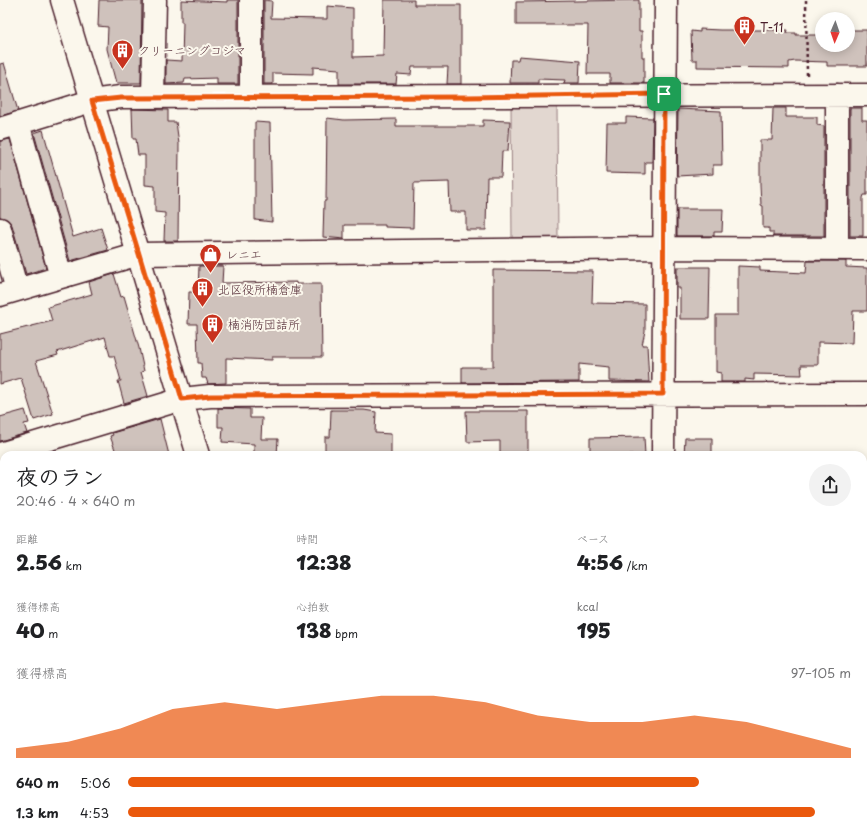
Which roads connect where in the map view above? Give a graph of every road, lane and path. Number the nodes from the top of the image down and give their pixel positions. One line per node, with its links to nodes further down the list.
1 (62, 0): 12 (street)
2 (155, 0): 11 (street)
3 (251, 0): 10 (street)
4 (666, 0): 6 (street)
5 (806, 0): 7 (path)
6 (664, 94): 7 (street); 10 (street); 15 (street)
7 (808, 94): 9 (street)
8 (867, 94): 9 (street)
9 (837, 95): 16 (street)
10 (251, 97): 11 (street)
11 (153, 98): 12 (street)
12 (92, 101): 13 (street); 18 (street)
13 (9, 126): 19 (street)
14 (0, 229): 20 (street)
15 (663, 248): 16 (street); 18 (street); 21 (street)
16 (837, 249): 17 (street)
17 (867, 249)
18 (139, 254): 19 (street); 23 (street)
19 (62, 277): 20 (street)
20 (8, 292)
21 (663, 394): 22 (street); 23 (street); 26 (street)
22 (867, 394)
23 (182, 399): 24 (street); 25 (street)
24 (10, 451)
25 (197, 451)
26 (663, 451)

